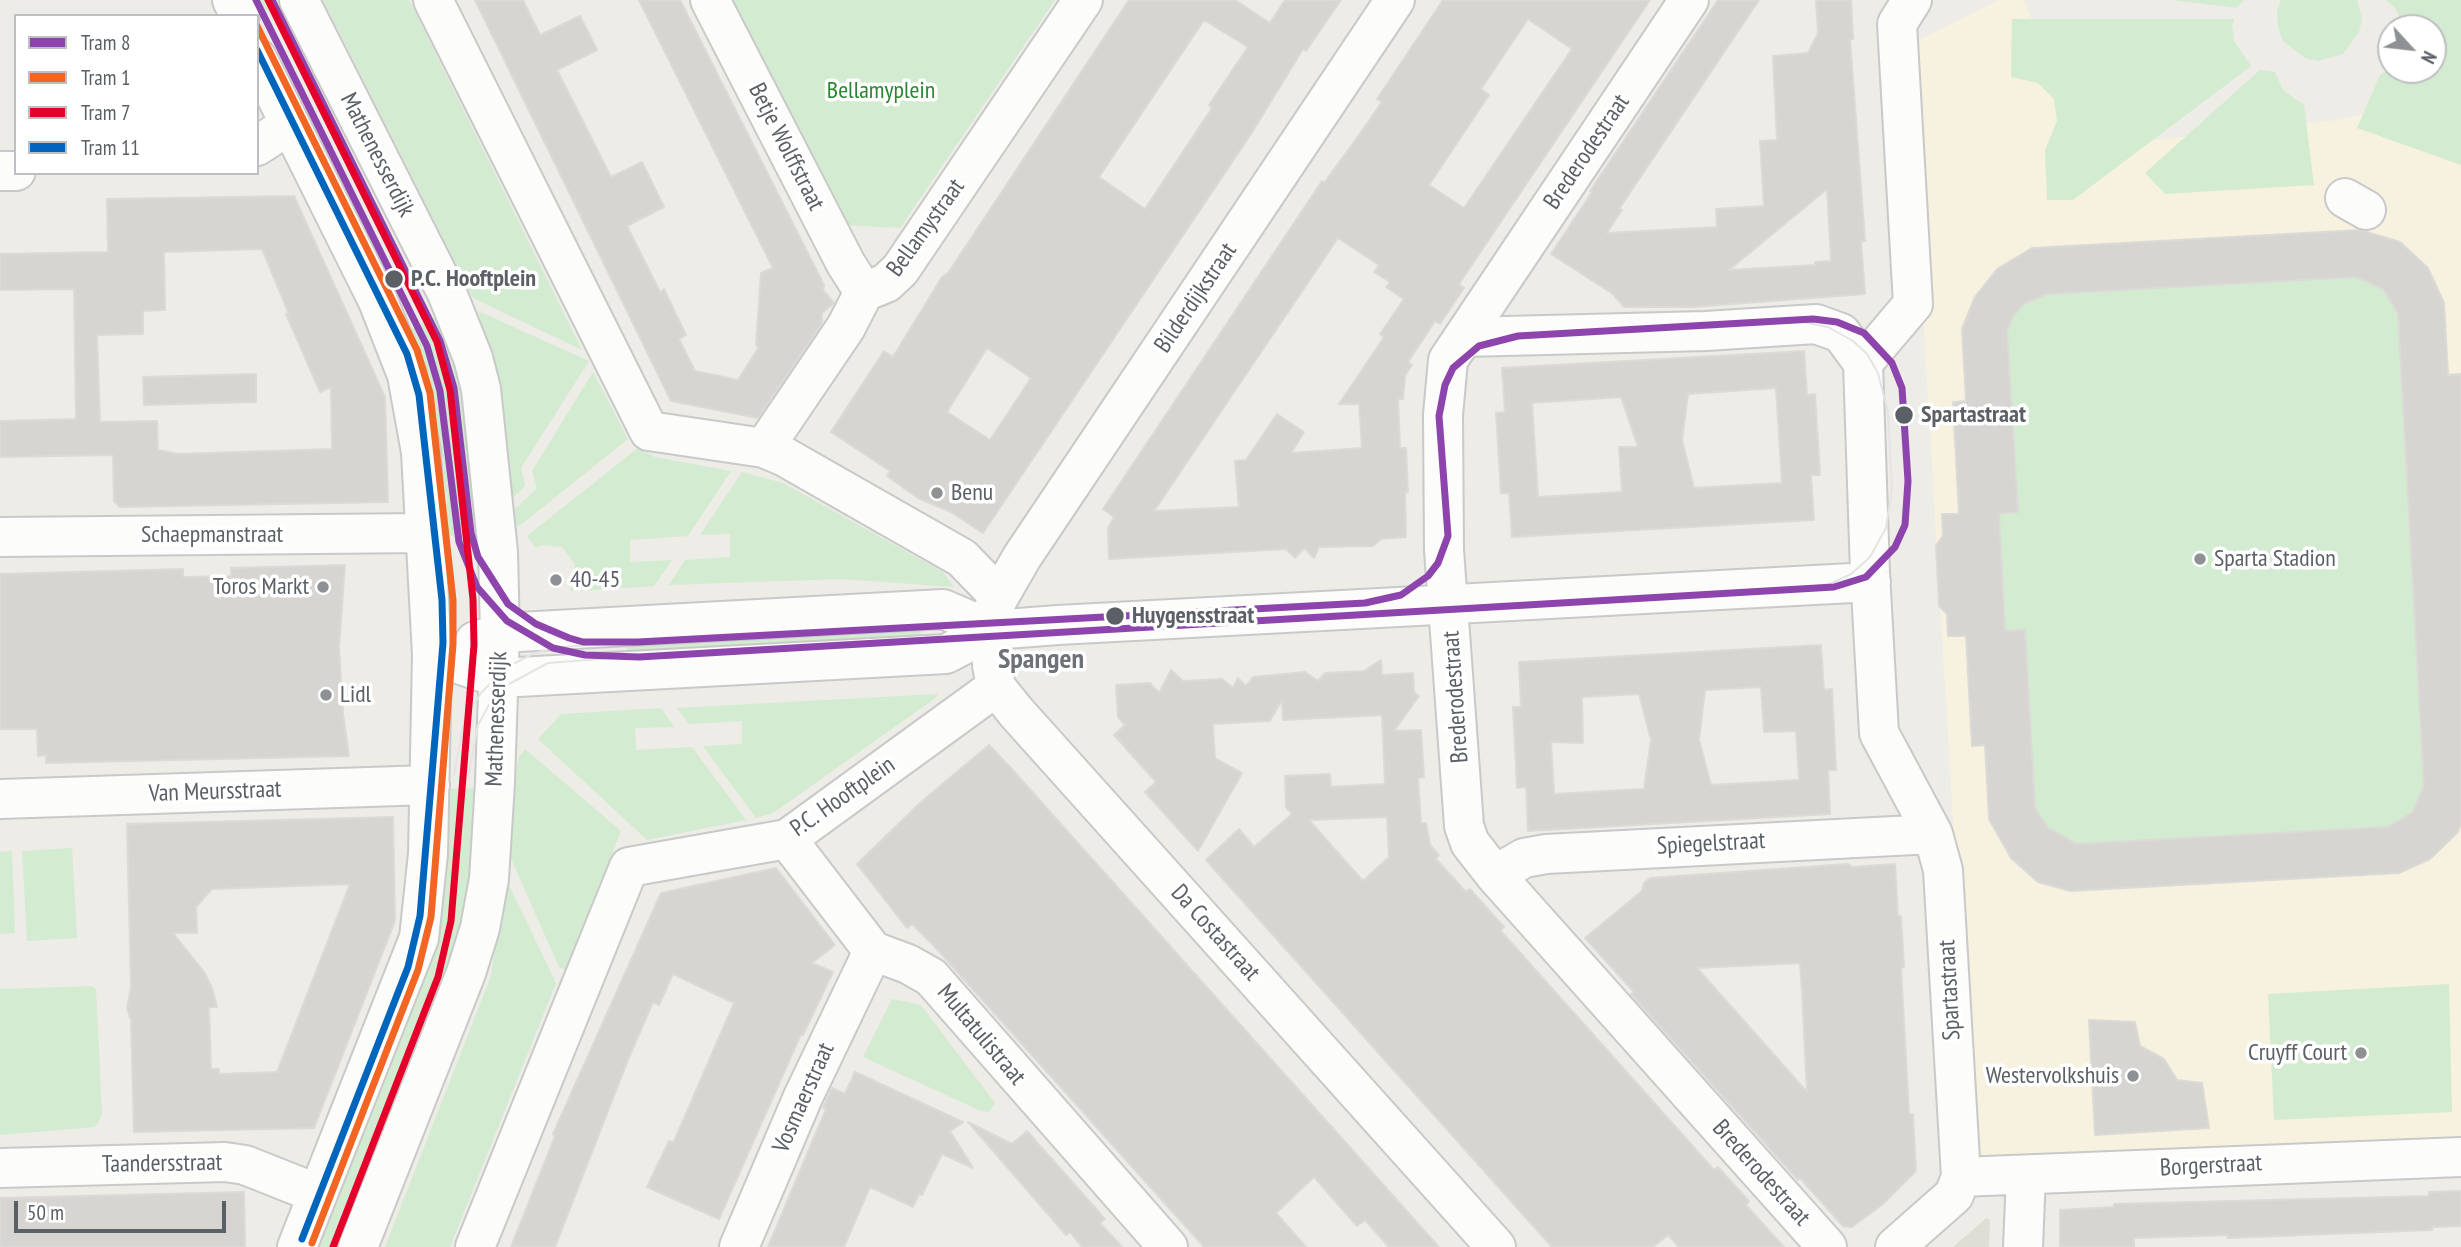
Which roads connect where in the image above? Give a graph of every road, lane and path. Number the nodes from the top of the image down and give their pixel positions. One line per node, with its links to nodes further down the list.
1 (299, 0): 20 (street, Mathenesserdijk)
2 (433, 0): 14 (street)
3 (710, 0): 11 (street, Betje Wolffstraat)
4 (1083, 0): 11 (street, Bellamystraat)
5 (1395, 0): 19 (street, Bilderdijkstraat)
6 (1689, 0): 12 (street, Brederodestraat)
7 (1912, 0): 13 (street)
8 (259, 62): 9 (street)
9 (289, 125): 10 (street); 15 (street)
10 (259, 145)
11 (864, 292): 14 (street, Bellamystraat)
12 (1465, 337): 13 (street); 18 (street, Brederodestraat)
13 (1863, 363): 17 (street, Spartastraat)
14 (764, 448): 19 (street)
15 (423, 533): 16 (street, Schaepmanstraat); 21 (street)
16 (0, 537)
17 (1871, 582): 18 (street); 26 (street, Spartastraat)
18 (1450, 604): 19 (street); 28 (street, Brederodestraat)
19 (995, 613): 20 (street); 22 (street); 23 (street)
20 (500, 633): 21 (street); 22 (street, Mathenesserdijk)
21 (432, 655): 22 (street); 24 (street)
22 (499, 678): 36 (street, Mathenesserdijk)
23 (996, 687): 27 (street, P.C. Hooftplein); 40 (street, Da Costastraat)
24 (430, 785): 25 (street, Van Meursstraat); 34 (street)
25 (0, 799)
26 (1933, 834): 28 (street, Spiegelstraat); 33 (street, Spartastraat)
27 (787, 839): 29 (street); 37 (street, P.C. Hooftplein)
28 (1495, 875): 41 (street, Brederodestraat)
29 (873, 951): 38 (street, Vosmaerstraat); 39 (street, Multatulistraat)
30 (2461, 1157): 32 (street, Borgerstraat)
31 (0, 1168): 34 (street, Taandersstraat)
32 (2026, 1175): 33 (street, Borgerstraat); 43 (street)
33 (1961, 1178): 42 (street)
34 (318, 1194): 35 (street)
35 (297, 1247)
36 (358, 1247)
37 (475, 1247)
38 (739, 1247)
39 (1168, 1247)
40 (1496, 1247)
41 (1827, 1247)
42 (1895, 1247)
43 (2023, 1247)

